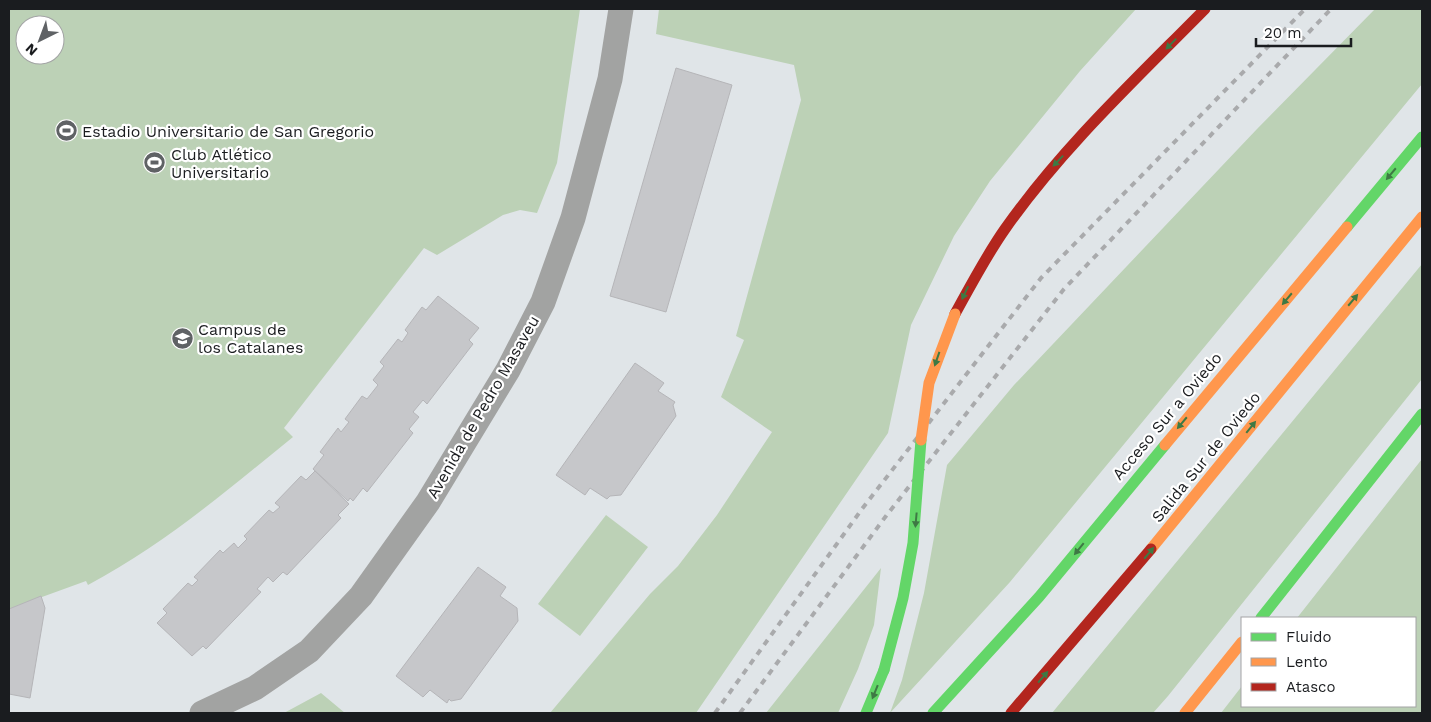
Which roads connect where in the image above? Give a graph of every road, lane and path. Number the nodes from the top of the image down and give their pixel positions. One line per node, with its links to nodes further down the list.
1 (621, 9): 8 (street, Avenida de Pedro Masaveu)
2 (1205, 9): 9 (highway, one-way to 9, bridge)
3 (1422, 137): 10 (highway, Acceso Sur a Oviedo, one-way to 10)
4 (1422, 217): 11 (highway, Salida Sur de Oviedo, one-way to 4)
5 (1422, 414): 6 (highway)
6 (1262, 617)
7 (1241, 643): 12 (highway)
8 (202, 713)
9 (866, 713)
10 (933, 713)
11 (1011, 713)
12 (1185, 713)

